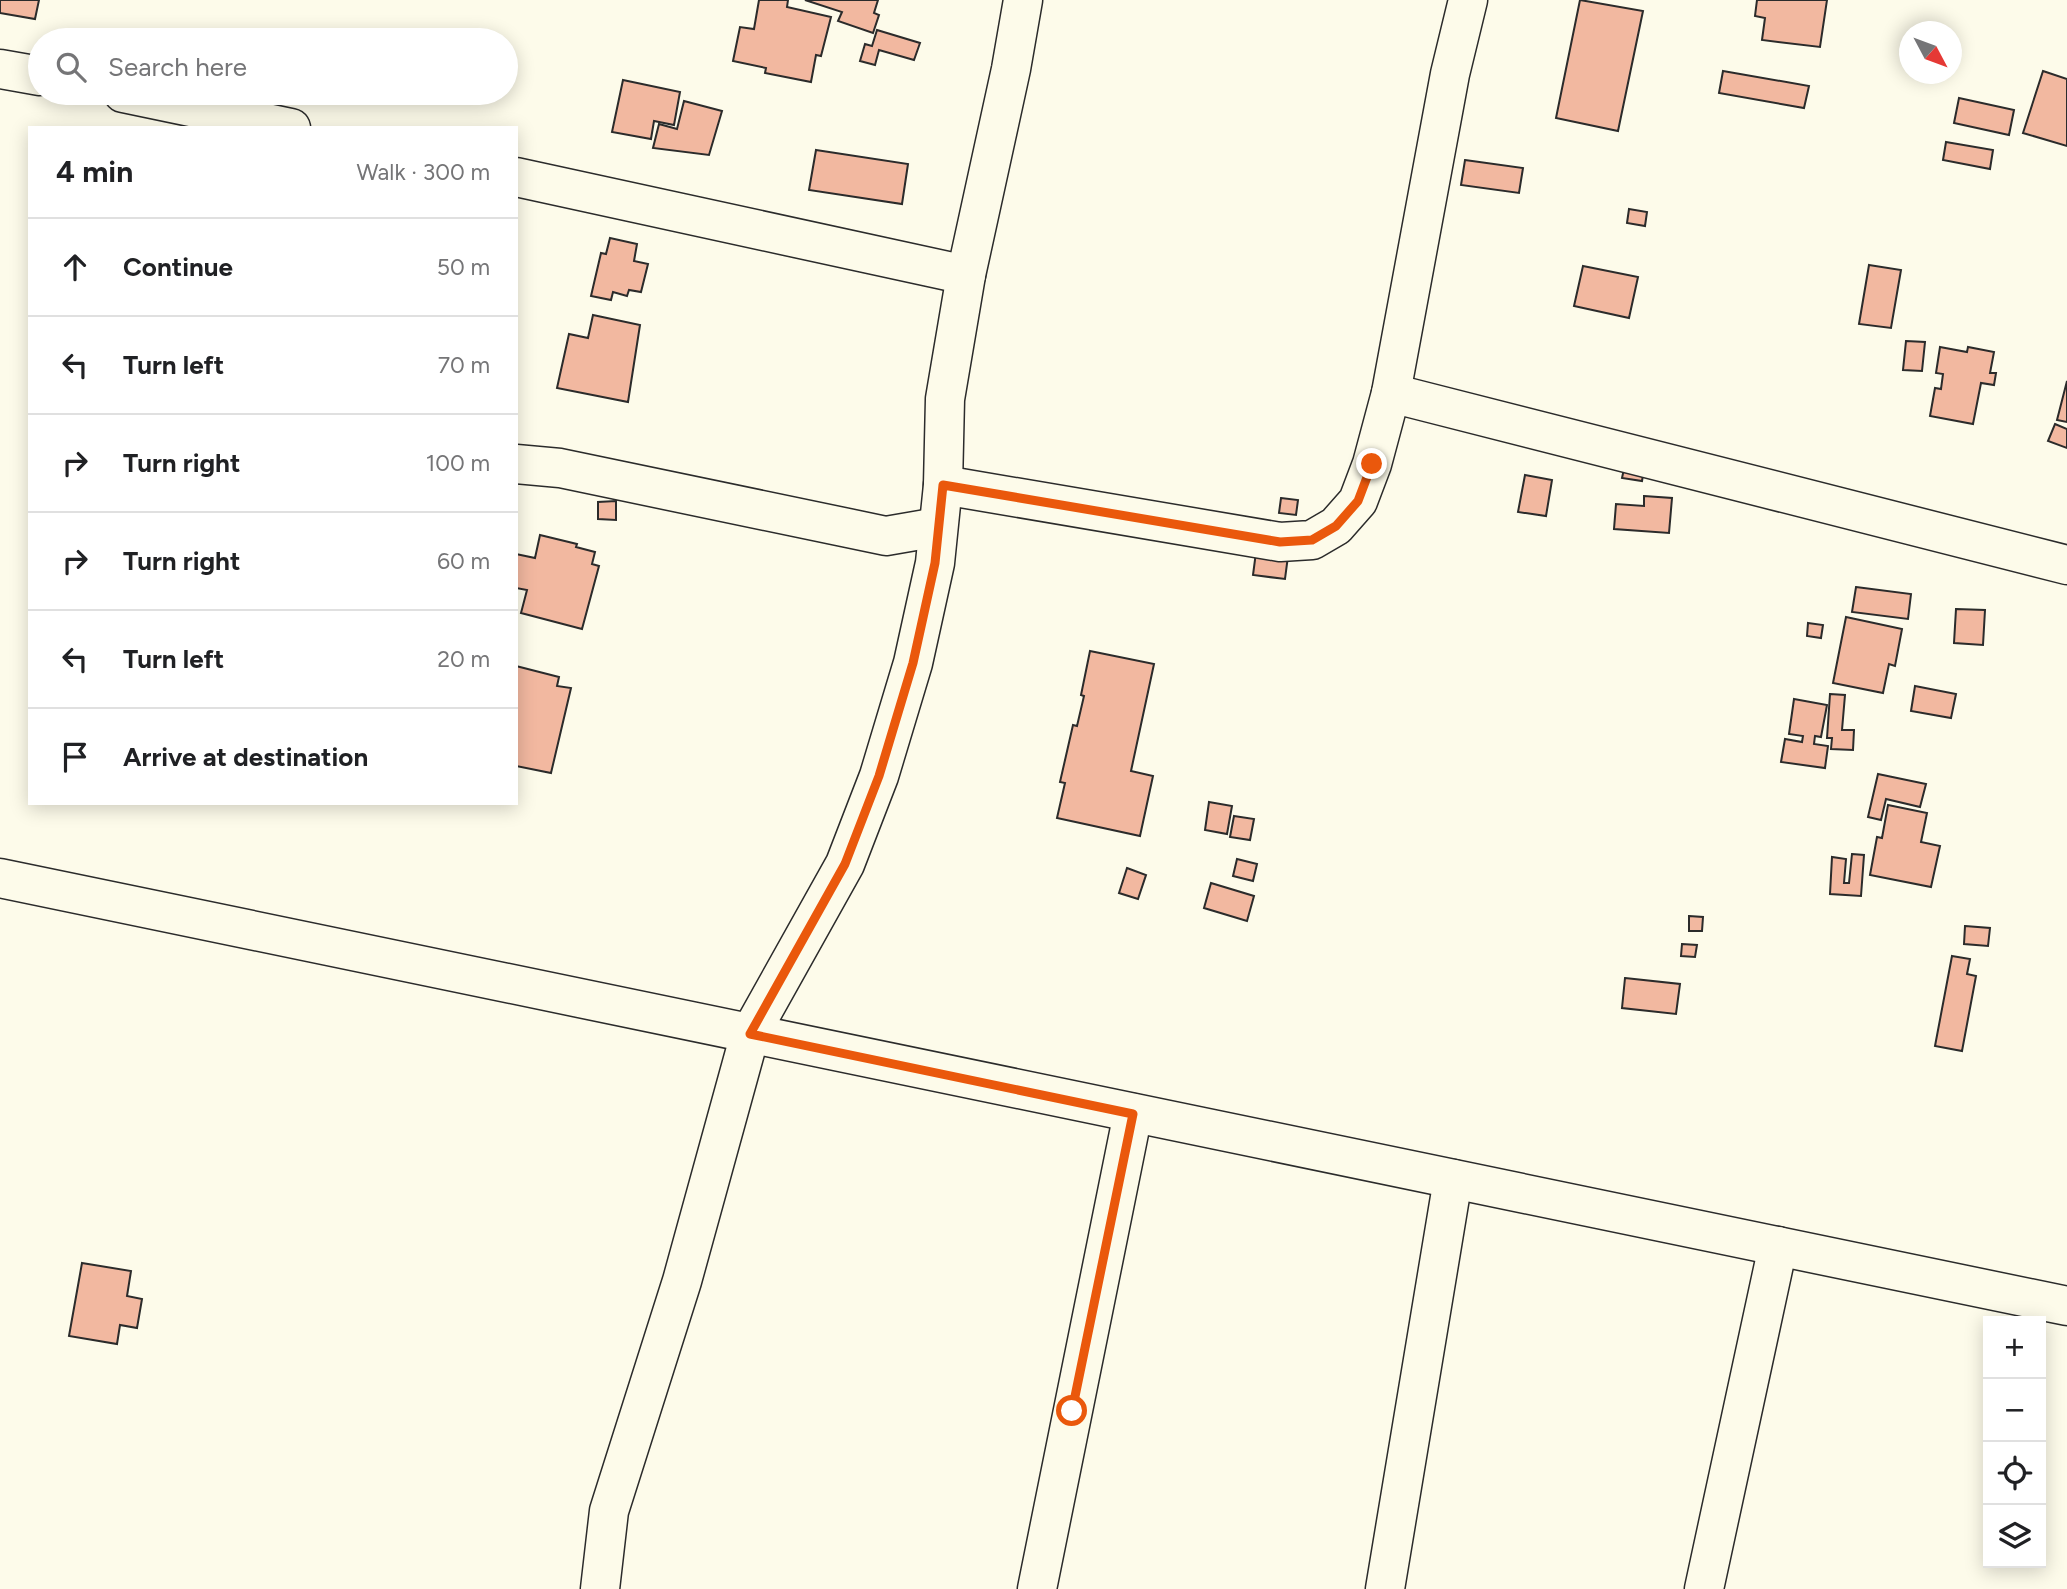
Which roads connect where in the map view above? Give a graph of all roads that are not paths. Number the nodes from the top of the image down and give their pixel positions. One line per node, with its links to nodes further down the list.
1 (1023, 0): 8 (street)
2 (1468, 0): 9 (street)
3 (0, 69): 4 (street)
4 (28, 74)
5 (180, 105): 6 (street)
6 (280, 126)
7 (518, 177): 8 (street)
8 (966, 275): 11 (street)
9 (1391, 393): 11 (street); 13 (street)
10 (518, 464): 12 (street)
11 (943, 485): 12 (street)
12 (939, 527): 15 (street)
13 (2067, 565)
14 (0, 878): 15 (street)
15 (750, 1034): 16 (street); 20 (street)
16 (1133, 1114): 17 (street); 21 (street)
17 (1452, 1179): 18 (street); 22 (street)
18 (1778, 1246): 19 (street); 23 (street)
19 (2067, 1306)
20 (600, 1589)
21 (1037, 1589)
22 (1385, 1589)
23 (1704, 1589)

